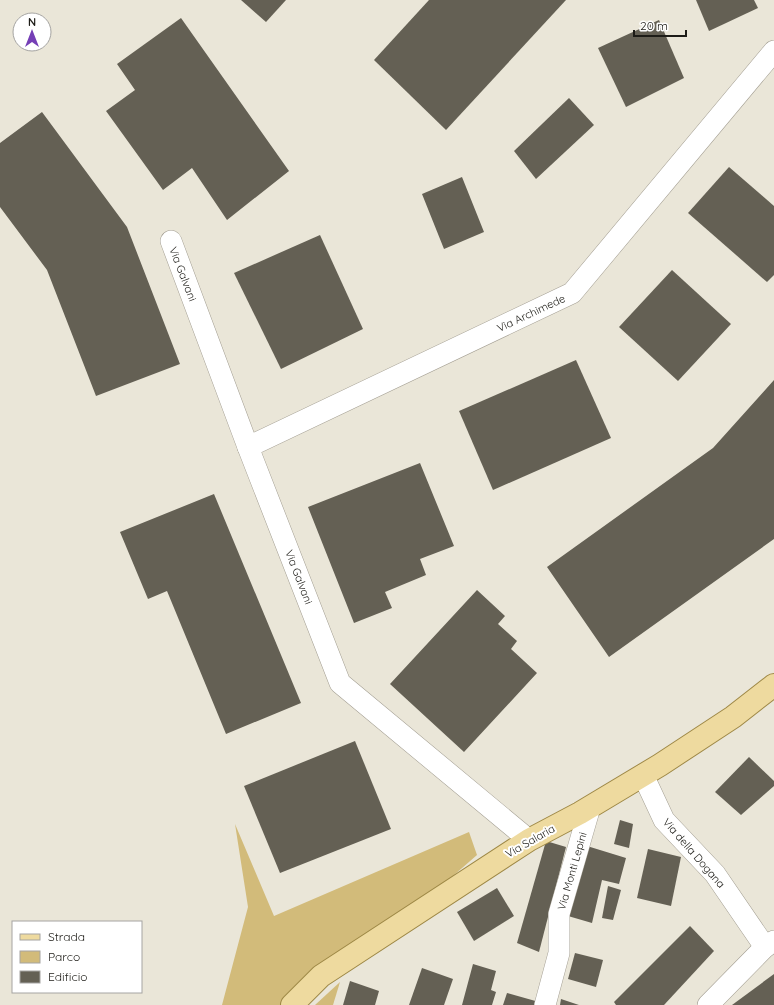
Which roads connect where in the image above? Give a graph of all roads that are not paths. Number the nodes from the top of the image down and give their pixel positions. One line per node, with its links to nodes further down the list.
1 (774, 51): 3 (street, Via Archimede)
2 (171, 241): 3 (street, Via Galvani)
3 (248, 447): 7 (street, Via Galvani)
4 (774, 685): 5 (main road, Via Salaria)
5 (643, 775): 6 (main road, Via Salaria); 8 (street, Via della Dogana)
6 (590, 807): 7 (main road, Via Salaria); 10 (street, Via Monti Lepini)
7 (529, 840): 9 (main road, Via Salaria)
8 (770, 944): 11 (street)
9 (292, 1005)
10 (545, 1005)
11 (708, 1005)

